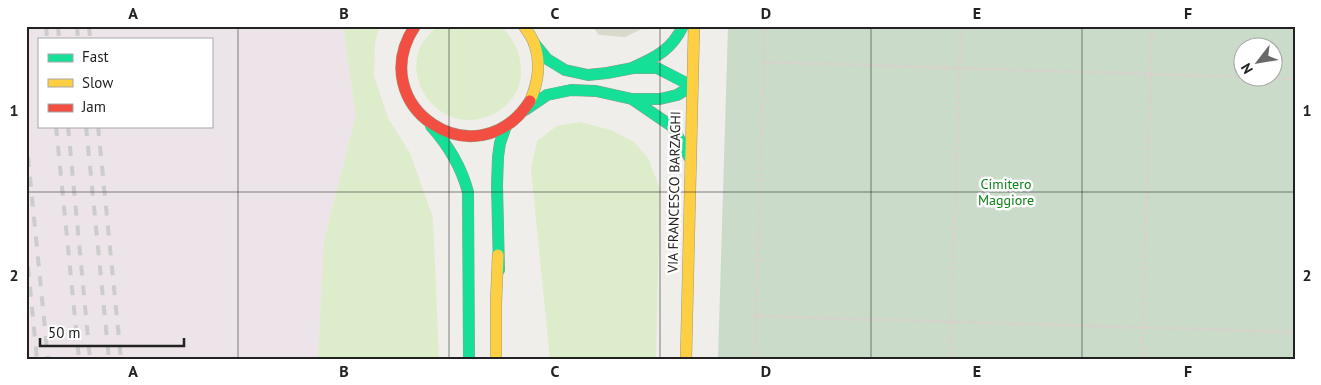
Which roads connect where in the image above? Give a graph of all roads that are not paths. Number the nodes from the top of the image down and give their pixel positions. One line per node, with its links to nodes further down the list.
1 (415, 26): 10 (main road)
2 (524, 26): 5 (main road)
3 (683, 26): 6 (main road)
4 (694, 26): 7 (main road, VIA FRANCESCO BARZAGHI)
5 (534, 42): 6 (main road); 9 (main road)
6 (633, 68): 7 (main road)
7 (692, 86): 8 (main road); 12 (main road, VIA FRANCESCO BARZAGHI)
8 (632, 99): 9 (main road); 12 (main road)
9 (524, 110): 11 (main road)
10 (427, 121): 11 (main road); 14 (main road)
11 (506, 126): 13 (main road)
12 (690, 158): 17 (main road, VIA FRANCESCO BARZAGHI)
13 (498, 255): 15 (main road); 16 (main road)
14 (469, 359)
15 (496, 359)
16 (505, 359)
17 (686, 359)

